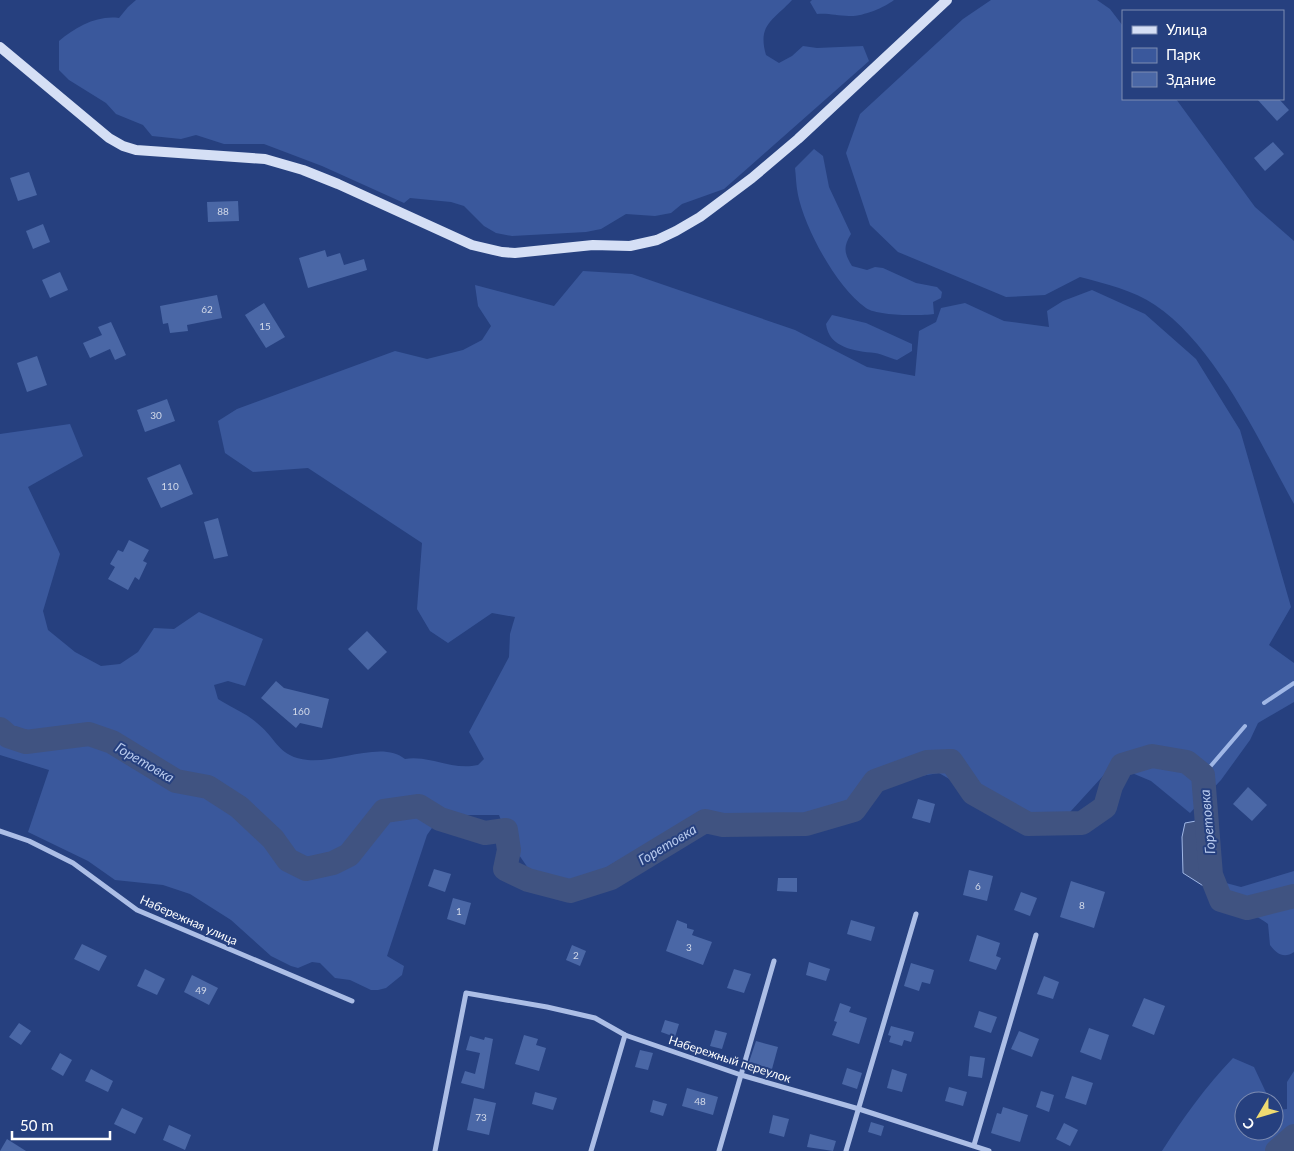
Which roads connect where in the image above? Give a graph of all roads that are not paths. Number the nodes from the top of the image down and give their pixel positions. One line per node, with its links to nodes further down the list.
1 (946, 0): 2 (street)
2 (0, 47)
3 (0, 831): 7 (street, Набережная улица)
4 (916, 914): 10 (street)
5 (1036, 935): 11 (street)
6 (774, 961): 9 (street)
7 (352, 1001)
8 (625, 1035): 9 (street, Набережный переулок); 12 (street, Набережный переулок); 13 (street)
9 (741, 1075): 10 (street, Набережный переулок); 14 (street)
10 (859, 1109): 11 (street, Набережный переулок); 15 (street)
11 (974, 1145): 16 (street, Набережный переулок)
12 (435, 1151)
13 (591, 1151)
14 (719, 1151)
15 (846, 1151)
16 (988, 1151)

